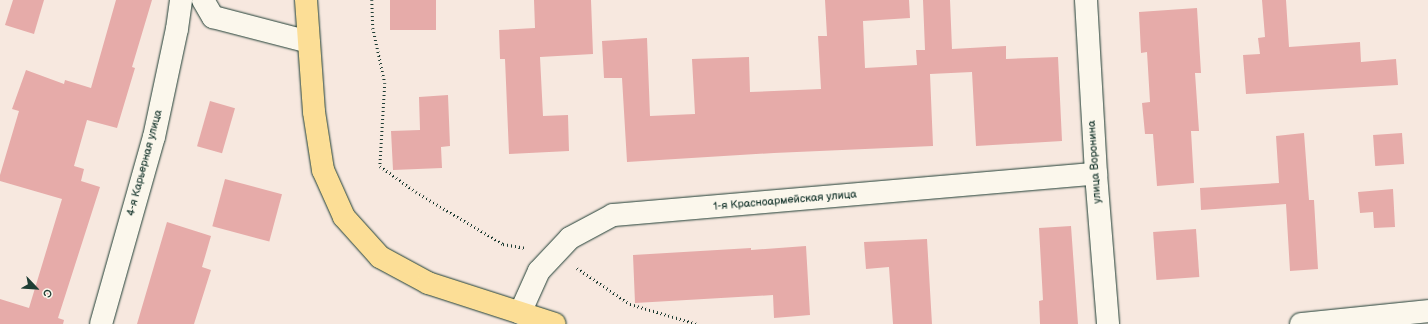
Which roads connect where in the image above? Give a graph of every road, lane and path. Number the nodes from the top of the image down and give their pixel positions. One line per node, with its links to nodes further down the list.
1 (181, 0): 11 (street, 4-я Карьерная улица)
2 (203, 0): 6 (street)
3 (306, 0): 6 (main road)
4 (372, 0): 8 (path)
5 (1086, 0): 7 (street, улица Воронина)
6 (309, 42): 10 (main road)
7 (1096, 174): 8 (street, 1-я Красноармейская улица); 14 (street, улица Воронина)
8 (556, 253): 10 (street, 1-я Красноармейская улица); 13 (path)
9 (1428, 310): 15 (street)
10 (520, 313): 12 (main road)
11 (101, 324)
12 (555, 324)
13 (697, 324)
14 (1108, 324)
15 (1301, 324)

